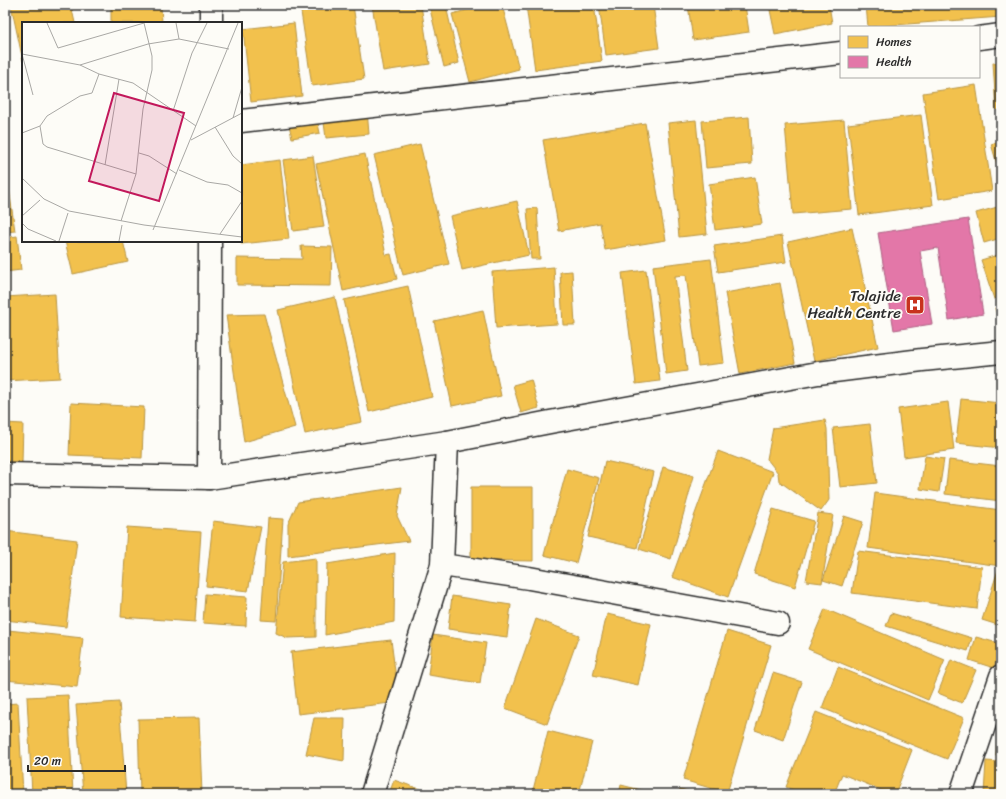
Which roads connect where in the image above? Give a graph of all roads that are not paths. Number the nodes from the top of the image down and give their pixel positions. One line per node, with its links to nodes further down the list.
1 (211, 5): 2 (street)
2 (211, 22)
3 (1001, 35): 4 (street)
4 (980, 38)
5 (840, 53): 6 (street)
6 (242, 121)
7 (210, 242): 11 (street)
8 (1001, 352): 9 (street)
9 (447, 442): 11 (street); 12 (street)
10 (5, 474): 11 (street)
11 (209, 478)
12 (442, 565): 13 (street); 15 (street)
13 (778, 623)
14 (1000, 680): 16 (street)
15 (372, 794)
16 (962, 794)

